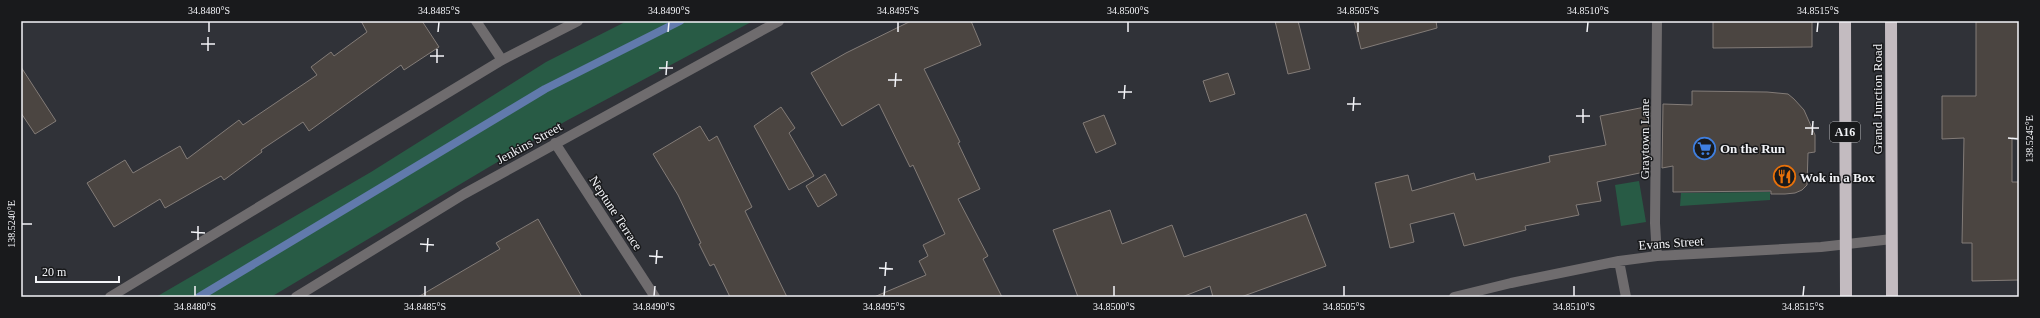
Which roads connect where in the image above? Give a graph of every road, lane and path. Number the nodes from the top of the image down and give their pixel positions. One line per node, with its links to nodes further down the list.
1 (476, 21): 7 (street)
2 (578, 21): 7 (street)
3 (779, 21): 8 (street, Jenkins Street)
4 (1657, 21): 11 (street, Graytown Lane)
5 (1845, 21): 10 (highway, A16)
6 (1891, 21): 9 (highway, Grand Junction Road)
7 (502, 60): 13 (street)
8 (555, 143): 14 (street, Jenkins Street); 15 (street, Neptune Terrace)
9 (1892, 239): 10 (street, Evans Street); 19 (highway, Grand Junction Road)
10 (1846, 243): 11 (street, Evans Street); 18 (highway, A16)
11 (1656, 256): 12 (street, Evans Street)
12 (1620, 261): 16 (street, Evans Street); 17 (street)
13 (110, 297)
14 (296, 297)
15 (655, 297)
16 (1454, 297)
17 (1626, 297)
18 (1846, 297)
19 (1892, 297)

